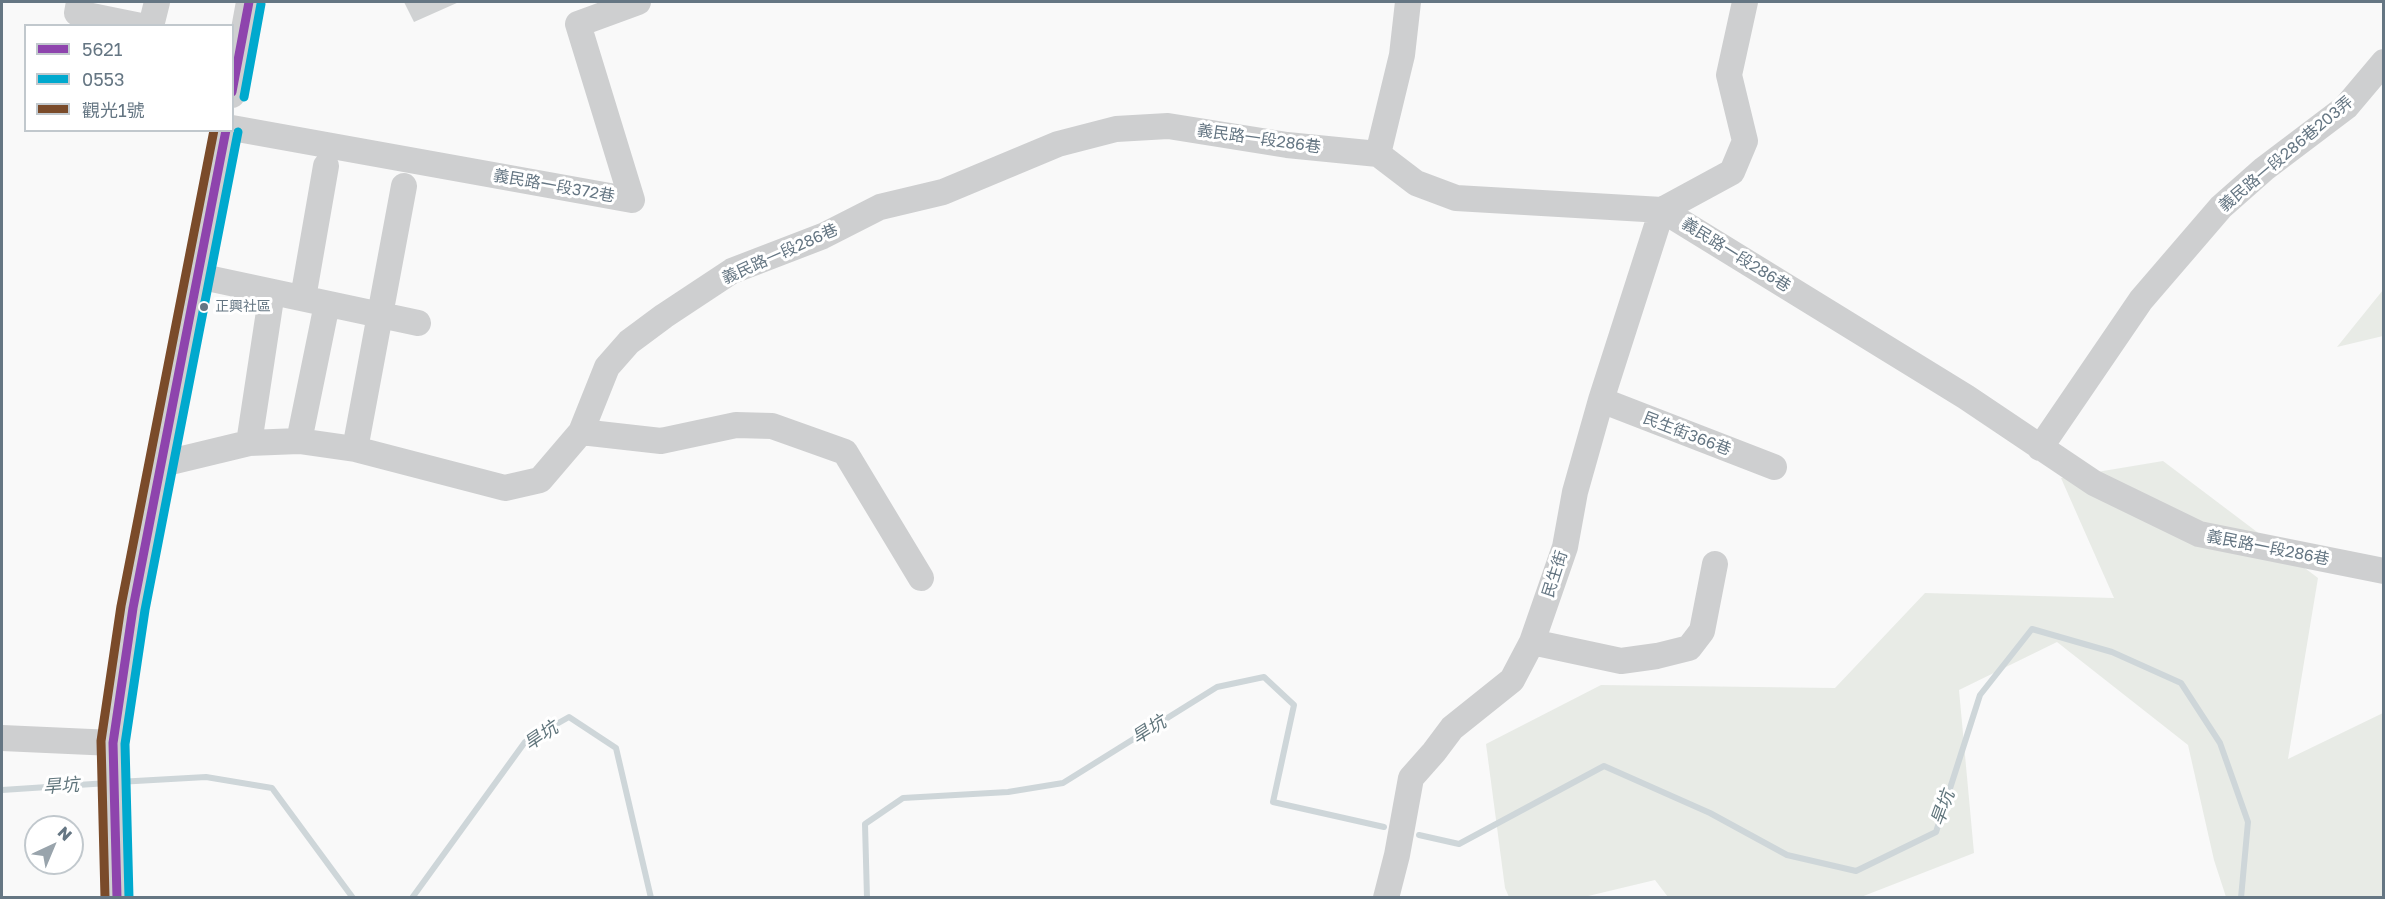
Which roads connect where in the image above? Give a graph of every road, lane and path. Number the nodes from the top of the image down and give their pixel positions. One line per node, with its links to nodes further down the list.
1 (157, 2): 8 (street)
2 (248, 2): 9 (street)
3 (638, 2): 12 (street, 義民路一段372巷)
4 (1408, 2): 14 (street)
5 (1745, 2): 17 (street)
6 (78, 7): 7 (street)
7 (134, 24)
8 (152, 24)
9 (237, 45): 11 (street)
10 (2384, 62): 27 (street, 義民路一段286巷203弄)
11 (234, 75)
12 (234, 128)
13 (226, 132): 18 (street)
14 (1378, 154): 17 (street, 義民路一段286巷); 24 (street, 義民路一段286巷)
15 (326, 166): 20 (street)
16 (404, 186): 21 (street)
17 (1662, 210): 23 (street, 民生街); 27 (street, 義民路一段286巷)
18 (198, 276): 19 (street); 29 (street)
19 (272, 292): 20 (street); 26 (street)
20 (315, 301): 21 (street); 25 (street)
21 (380, 315): 22 (street); 28 (street)
22 (418, 323)
23 (1601, 400): 30 (street, 民生街366巷); 34 (street, 民生街)
24 (581, 432): 28 (street, 義民路一段286巷); 33 (street)
25 (299, 441): 26 (street, 義民路一段286巷); 28 (street, 義民路一段286巷)
26 (249, 443): 29 (street, 義民路一段286巷)
27 (2040, 448): 32 (street, 義民路一段286巷)
28 (355, 449)
29 (162, 464): 36 (street)
30 (1774, 467)
31 (1715, 564): 34 (street)
32 (2384, 571)
33 (921, 578)
34 (1532, 642): 38 (street, 民生街)
35 (2, 738): 36 (street)
36 (114, 743): 37 (street)
37 (117, 897)
38 (1386, 897)

